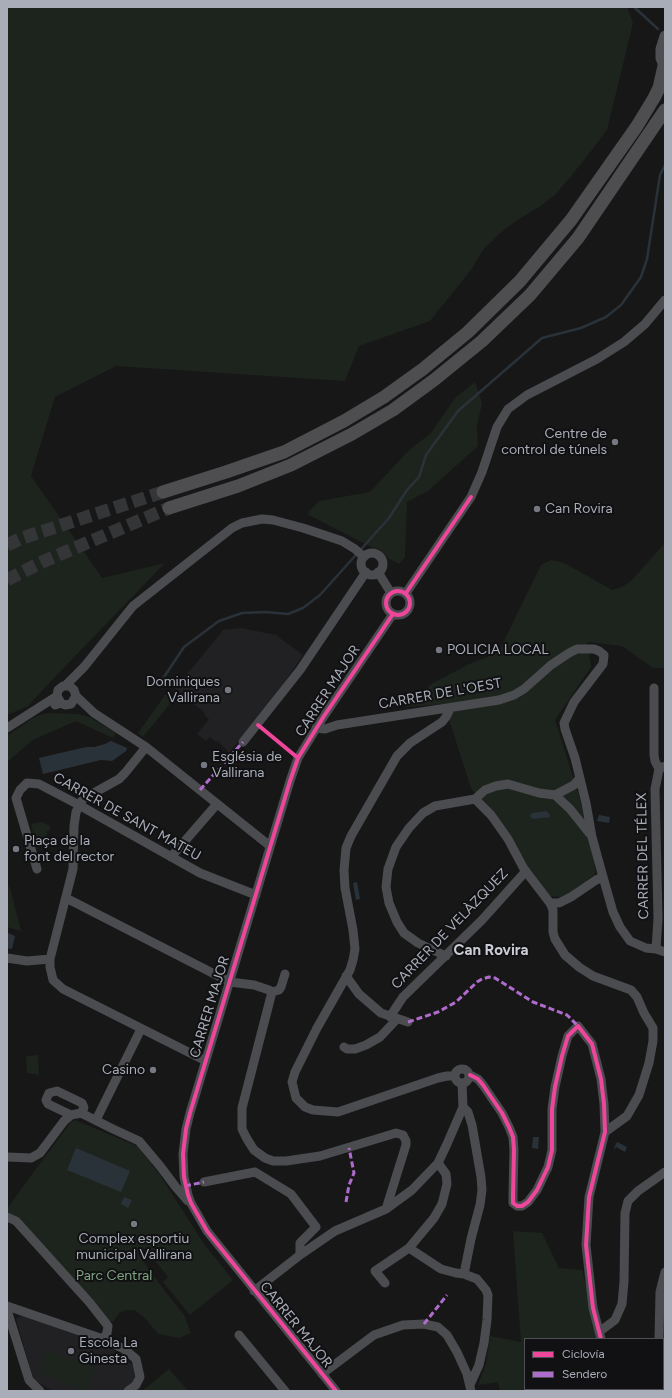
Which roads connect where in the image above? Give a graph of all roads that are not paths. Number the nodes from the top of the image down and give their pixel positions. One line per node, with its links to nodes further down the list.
1 (665, 36): 2 (main road)
2 (664, 67): 5 (highway)
3 (665, 110): 6 (highway)
4 (665, 300): 11 (street)
5 (163, 492)
6 (169, 508)
7 (364, 557): 8 (street); 9 (street); 13 (street)
8 (366, 572): 9 (street); 23 (street)
9 (378, 572): 10 (street)
10 (391, 593): 11 (street); 12 (street)
11 (406, 593): 12 (street)
12 (393, 614): 19 (street, CARRER MAJOR)
13 (84, 667): 14 (street); 16 (street)
14 (65, 686): 16 (street); 17 (street)
15 (654, 688): 25 (street)
16 (74, 697): 17 (street); 24 (street)
17 (59, 700): 21 (street)
18 (450, 708): 20 (street, CARRER DE L'OEST); 26 (street, CARRER DE L'OEST); 45 (street)
19 (324, 716): 20 (street); 22 (street, CARRER MAJOR)
20 (337, 725): 22 (street, CARRER DE L'OEST)
21 (7, 728)
22 (316, 728): 32 (street, CARRER MAJOR)
23 (243, 742)
24 (146, 747): 29 (street); 30 (street)
25 (662, 767): 40 (street, CARRER DEL TÉLEX)
26 (580, 778): 27 (street); 31 (street)
27 (555, 795): 28 (street); 31 (street)
28 (475, 799): 35 (street); 41 (street)
29 (217, 804): 32 (street); 33 (street)
30 (79, 805): 33 (street, CARRER DE SANT MATEU); 34 (street, CARRER DE SANT MATEU); 38 (street)
31 (592, 837): 36 (street)
32 (270, 846): 37 (street, CARRER MAJOR)
33 (172, 857): 37 (street, CARRER DE SANT MATEU)
34 (37, 869)
35 (526, 871): 39 (street); 41 (street, CARRER DE VELÀZQUEZ)
36 (603, 877): 39 (street); 40 (street)
37 (256, 895): 46 (street, CARRER MAJOR)
38 (66, 898): 43 (street); 46 (street)
39 (550, 904): 60 (street)
40 (660, 950)
41 (446, 956): 48 (street, CARRER DE VELÀZQUEZ)
42 (7, 958): 43 (street)
43 (50, 960): 50 (street)
44 (285, 974): 47 (street)
45 (346, 976): 48 (street); 54 (street)
46 (230, 982): 47 (street); 52 (street, CARRER MAJOR)
47 (272, 992): 66 (street)
48 (394, 1018): 49 (street); 51 (street, CARRER DE VELÀZQUEZ)
49 (408, 1022)
50 (141, 1029): 52 (street); 59 (street)
51 (344, 1047)
52 (206, 1061): 65 (street, CARRER MAJOR)
53 (470, 1075): 54 (street); 55 (street); 60 (street)
54 (454, 1076): 55 (street)
55 (462, 1083): 56 (street)
56 (463, 1108): 62 (street); 71 (street)
57 (81, 1113): 58 (street); 58 (street); 59 (street)
58 (68, 1118): 61 (street)
59 (96, 1120): 65 (street)
60 (605, 1132): 77 (street)
61 (7, 1157)
62 (438, 1163): 66 (street); 68 (street)
63 (665, 1172): 77 (street)
64 (204, 1182): 69 (street)
65 (191, 1203): 73 (street, CARRER MAJOR)
66 (386, 1209): 69 (street)
67 (7, 1217): 78 (street)
68 (409, 1248): 71 (street); 72 (street)
69 (300, 1255): 73 (street)
70 (665, 1272): 79 (street)
71 (464, 1274): 81 (street)
72 (385, 1283)
73 (254, 1291): 80 (street, CARRER MAJOR)
74 (7, 1306): 78 (street)
75 (7, 1310): 82 (street)
76 (239, 1335): 84 (street)
77 (600, 1335)
78 (103, 1338): 83 (street)
79 (659, 1338)
80 (322, 1374): 81 (street); 85 (street, CARRER MAJOR)
81 (470, 1388)
82 (38, 1390)
83 (128, 1391)
84 (285, 1391)
85 (336, 1391)

